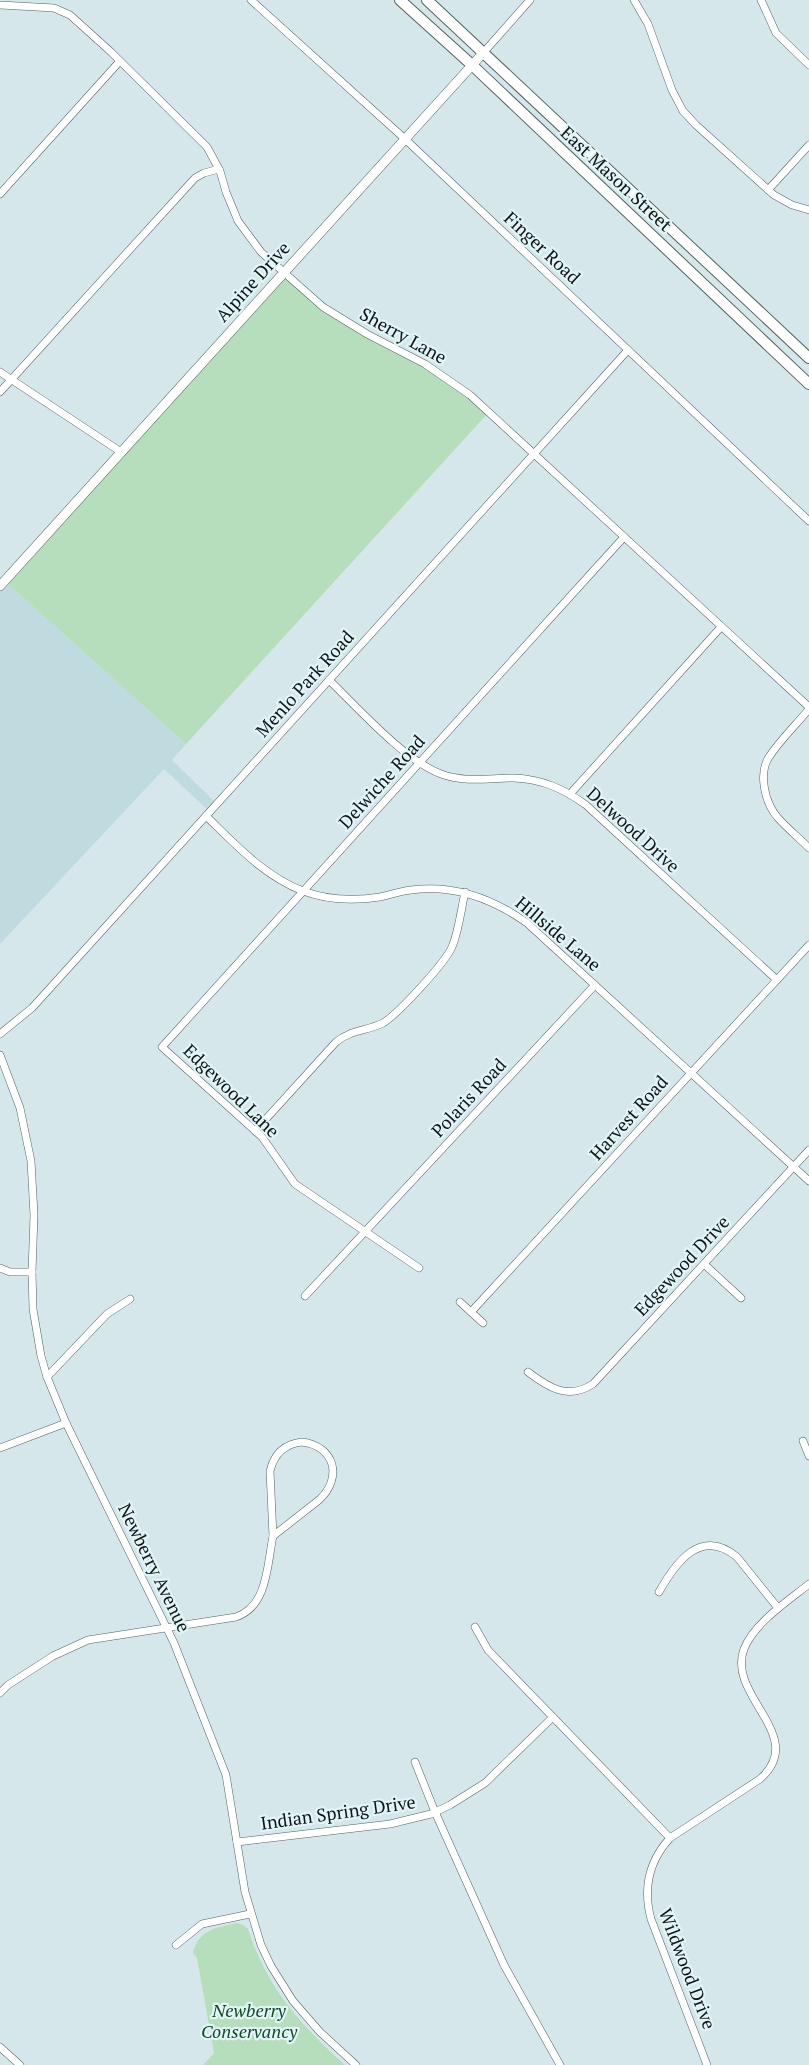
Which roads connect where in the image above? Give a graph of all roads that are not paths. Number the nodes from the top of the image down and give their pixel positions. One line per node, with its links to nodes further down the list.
1 (251, 0): 12 (street, Finger Road)
2 (400, 0): 10 (main road, East Mason Street)
3 (427, 0): 8 (main road, East Mason Street)
4 (530, 0): 8 (street, Alpine Drive)
5 (634, 0): 15 (street)
6 (761, 0): 11 (street)
7 (0, 5): 9 (street, Sherry Lane)
8 (484, 52): 10 (street, Alpine Drive); 20 (main road, East Mason Street)
9 (120, 61): 14 (street, Sherry Lane); 16 (street)
10 (472, 65): 12 (street, Alpine Drive); 23 (main road, East Mason Street)
11 (809, 65)
12 (405, 139): 18 (street, Alpine Drive); 19 (street, Finger Road)
13 (809, 145): 15 (street)
14 (219, 169): 18 (street, Sherry Lane); 22 (street)
15 (768, 190): 17 (street)
16 (0, 194)
17 (809, 210)
18 (283, 273): 25 (street, Alpine Drive); 26 (street, Sherry Lane)
19 (628, 350): 26 (street, Menlo Park Road); 27 (street, Finger Road)
20 (809, 358)
21 (0, 372): 22 (street)
22 (11, 380): 24 (street); 25 (street)
23 (809, 384)
24 (0, 392)
25 (121, 452): 29 (street, Alpine Drive)
26 (534, 454): 28 (street, Sherry Lane); 31 (street, Menlo Park Road)
27 (809, 521)
28 (624, 537): 30 (street, Sherry Lane); 33 (street, Delwiche Road)
29 (0, 586)
30 (721, 627): 32 (street, Sherry Lane); 34 (street)
31 (329, 680): 33 (street, Delwood Drive); 35 (street, Menlo Park Road)
32 (809, 708): 36 (street)
33 (420, 763): 34 (street, Delwood Drive); 37 (street, Delwiche Road)
34 (570, 794): 40 (street, Delwood Drive)
35 (206, 816): 37 (street, Hillside Lane); 42 (street, Menlo Park Road)
36 (809, 848)
37 (304, 891): 38 (street, Hillside Lane); 43 (street, Delwiche Road)
38 (465, 892): 41 (street, Hillside Lane); 46 (street)
39 (809, 945): 40 (street, Harvest Road)
40 (777, 980): 45 (street, Harvest Road)
41 (595, 985): 45 (street, Hillside Lane); 50 (street, Polaris Road)
42 (0, 1034)
43 (162, 1047): 46 (street, Edgewood Lane)
44 (0, 1055): 54 (street, Newberry Avenue)
45 (691, 1072): 48 (street, Hillside Lane); 59 (street, Harvest Road)
46 (255, 1131): 50 (street, Edgewood Lane)
47 (809, 1150): 48 (street, Edgewood Drive)
48 (794, 1167): 49 (street, Hillside Lane); 51 (street, Edgewood Drive)
49 (809, 1181)
50 (365, 1232): 53 (street, Edgewood Lane); 55 (street, Polaris Road)
51 (704, 1264): 56 (street); 61 (street, Edgewood Drive)
52 (0, 1268): 54 (street)
53 (418, 1268)
54 (32, 1272): 62 (street, Newberry Avenue)
55 (305, 1296)
56 (741, 1298)
57 (130, 1299): 62 (street)
58 (460, 1302): 59 (street)
59 (471, 1312): 60 (street)
60 (483, 1323)
61 (528, 1372)
62 (47, 1377): 63 (street, Newberry Avenue)
63 (66, 1424): 65 (street); 71 (street, Newberry Avenue)
64 (803, 1441): 66 (street)
65 (0, 1448)
66 (809, 1456)
67 (273, 1536): 67 (street); 71 (street)
68 (809, 1584): 70 (street, Wildwood Drive)
69 (659, 1592): 70 (street)
70 (778, 1608): 77 (street, Wildwood Drive)
71 (166, 1627): 73 (street); 78 (street, Newberry Avenue)
72 (475, 1627): 74 (street)
73 (0, 1693)
74 (554, 1717): 76 (street, Indian Spring Drive); 77 (street)
75 (415, 1762): 76 (street)
76 (435, 1812): 78 (street, Indian Spring Drive); 84 (street)
77 (670, 1838): 85 (street, Wildwood Drive)
78 (237, 1842): 79 (street, Newberry Avenue)
79 (250, 1914): 80 (street); 83 (street, Newberry Avenue)
80 (176, 1944)
81 (0, 2047): 82 (street)
82 (20, 2065)
83 (356, 2065)
84 (560, 2065)
85 (707, 2065)

